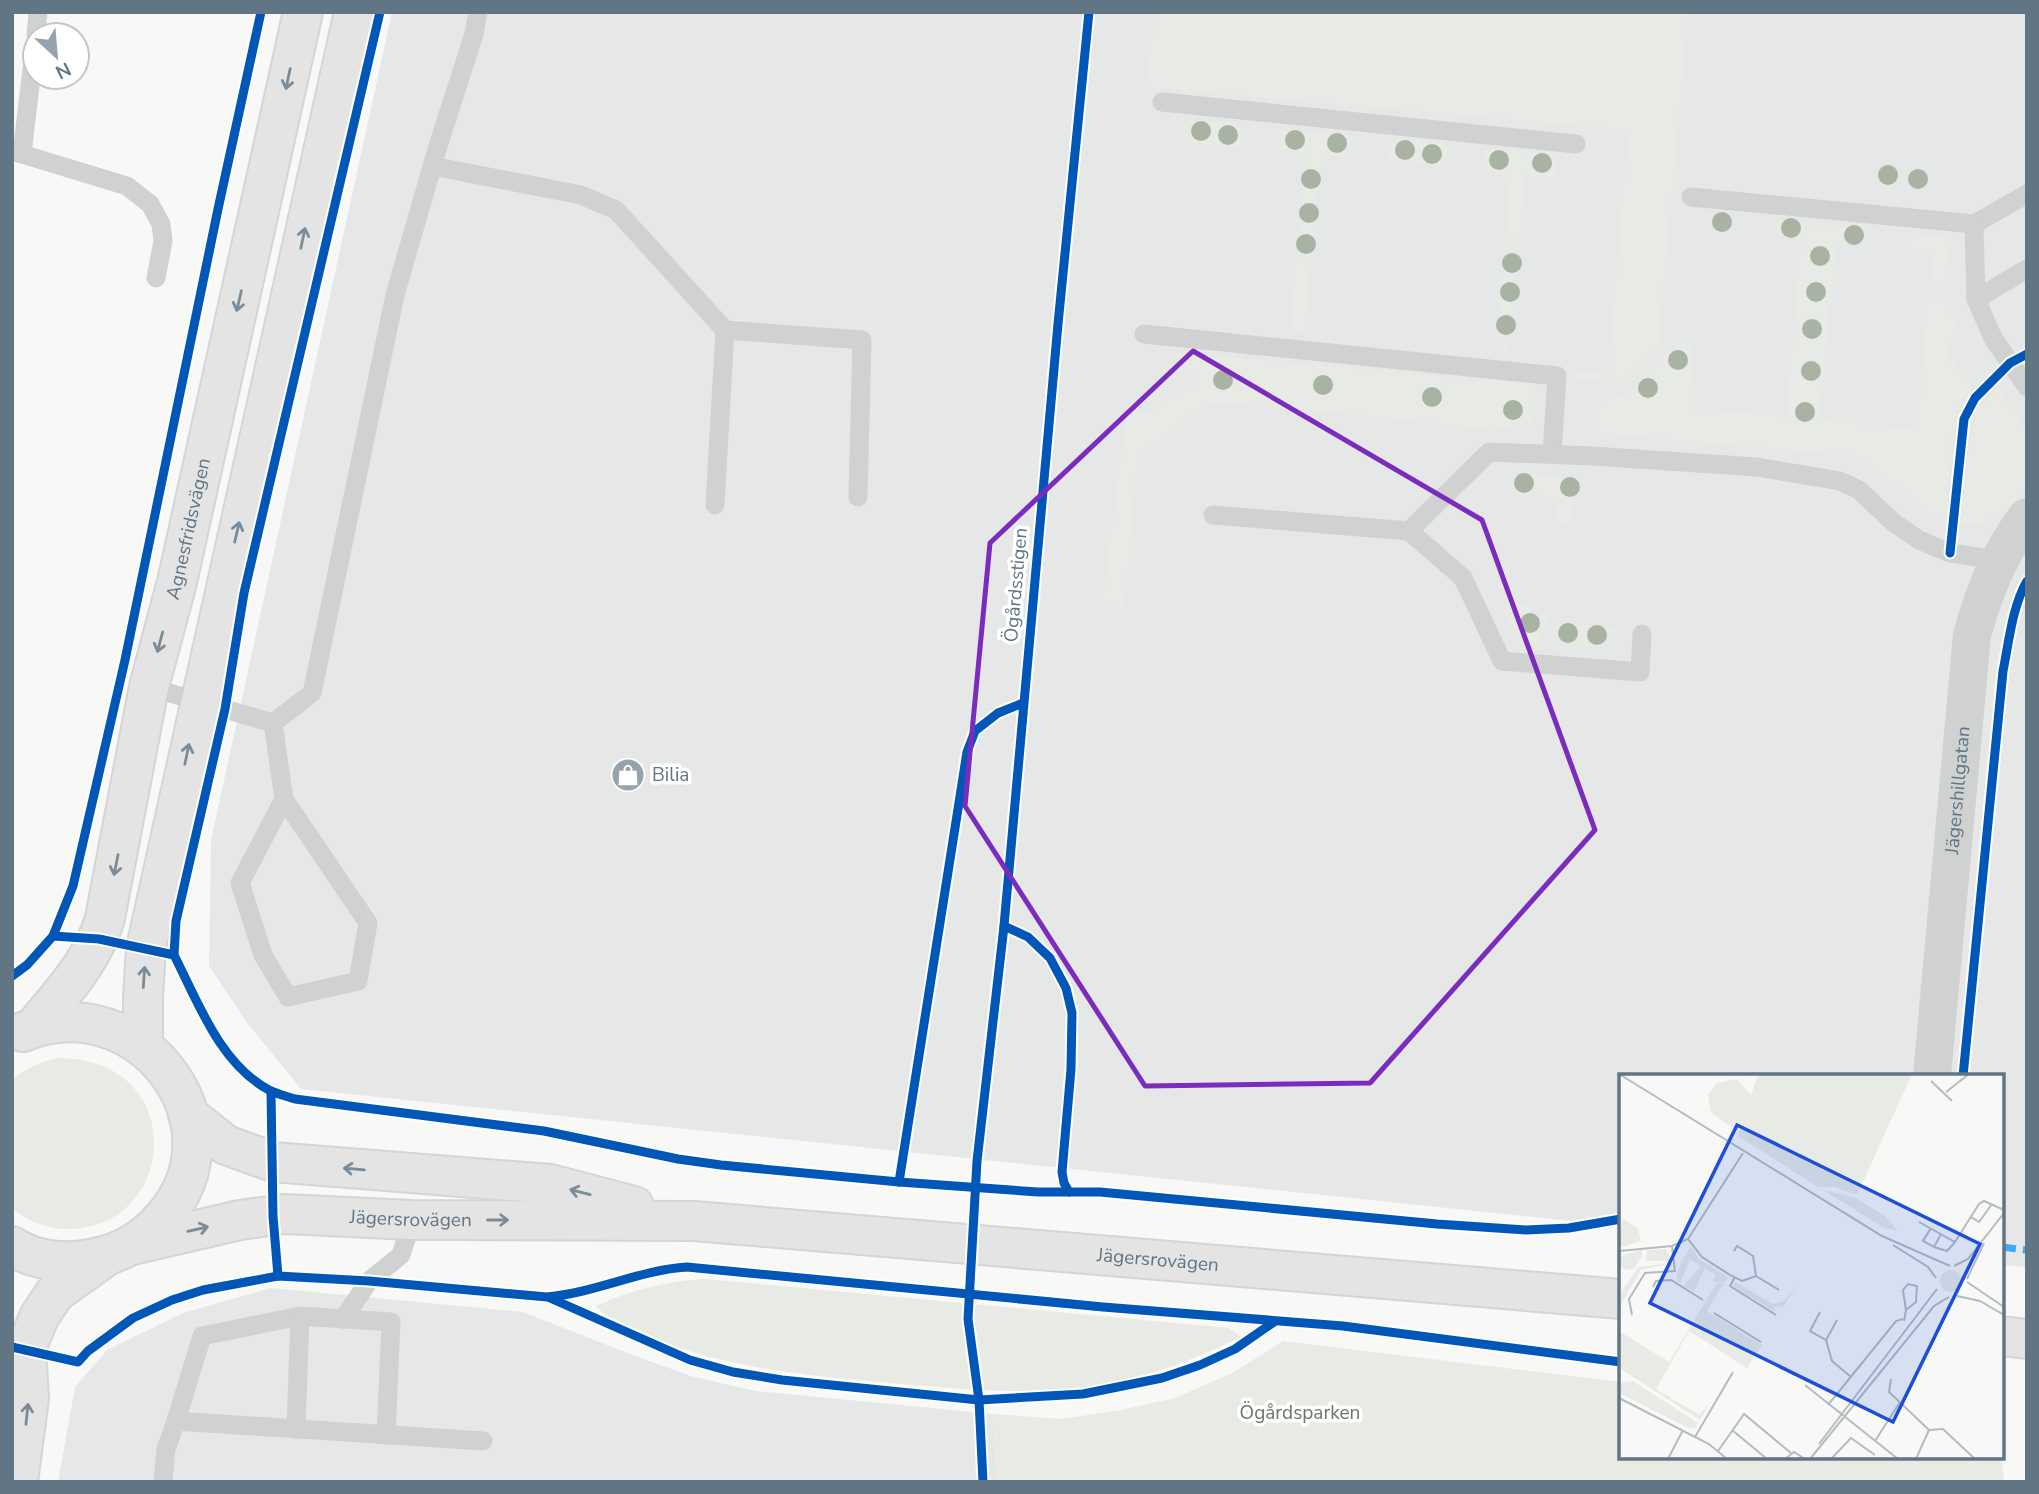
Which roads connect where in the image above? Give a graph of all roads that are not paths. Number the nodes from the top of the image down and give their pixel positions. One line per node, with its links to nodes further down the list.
1 (303, 12): 26 (main road, Agnesfridsvägen, one-way to 26)
2 (354, 12): 27 (main road, one-way to 2)
3 (478, 12): 8 (lane)
4 (27, 91): 7 (lane)
5 (1162, 102): 6 (lane)
6 (1576, 144)
7 (17, 152): 13 (lane)
8 (432, 166): 15 (lane); 28 (lane)
9 (2027, 194): 11 (lane)
10 (1691, 197): 11 (lane)
11 (1974, 224): 14 (lane)
12 (2027, 270): 14 (lane)
13 (156, 278)
14 (1976, 299): 17 (lane)
15 (725, 330): 19 (lane); 20 (lane)
16 (1144, 334): 18 (lane)
17 (2027, 387)
18 (1552, 454): 23 (lane); 24 (lane)
19 (858, 497)
20 (715, 505)
21 (1213, 515): 23 (lane)
22 (2027, 517): 24 (street, Jägershillgatan)
23 (1409, 531): 25 (lane)
24 (1998, 560): 32 (street, Jägershillgatan)
25 (1642, 634)
26 (149, 687): 27 (lane); 30 (main road, Agnesfridsvägen, one-way to 30)
27 (199, 701): 28 (lane); 31 (main road, one-way to 27)
28 (273, 723): 29 (lane)
29 (284, 800): 29 (lane)
30 (24, 1032): 31 (main road)
31 (143, 1045): 33 (main road)
32 (1932, 1074)
33 (188, 1115): 35 (main road, Jägersrovägen, one-way to 33); 37 (main road)
34 (412, 1220): 35 (main road, Jägersrovägen, one-way to 35); 37 (main road, Jägersrovägen, one-way to 34); 40 (lane)
35 (694, 1221): 38 (main road, Jägersrovägen)
36 (12, 1246): 37 (main road, Jägersrovägen)
37 (120, 1250): 47 (main road, one-way to 37)
38 (1619, 1299)
39 (300, 1316): 40 (lane); 43 (lane); 44 (lane)
40 (343, 1319): 45 (lane)
41 (2004, 1336): 42 (main road)
42 (2027, 1339)
43 (176, 1421): 44 (lane); 48 (lane)
44 (296, 1429): 45 (lane)
45 (386, 1435): 46 (lane)
46 (483, 1441)
47 (18, 1482)
48 (163, 1482)

